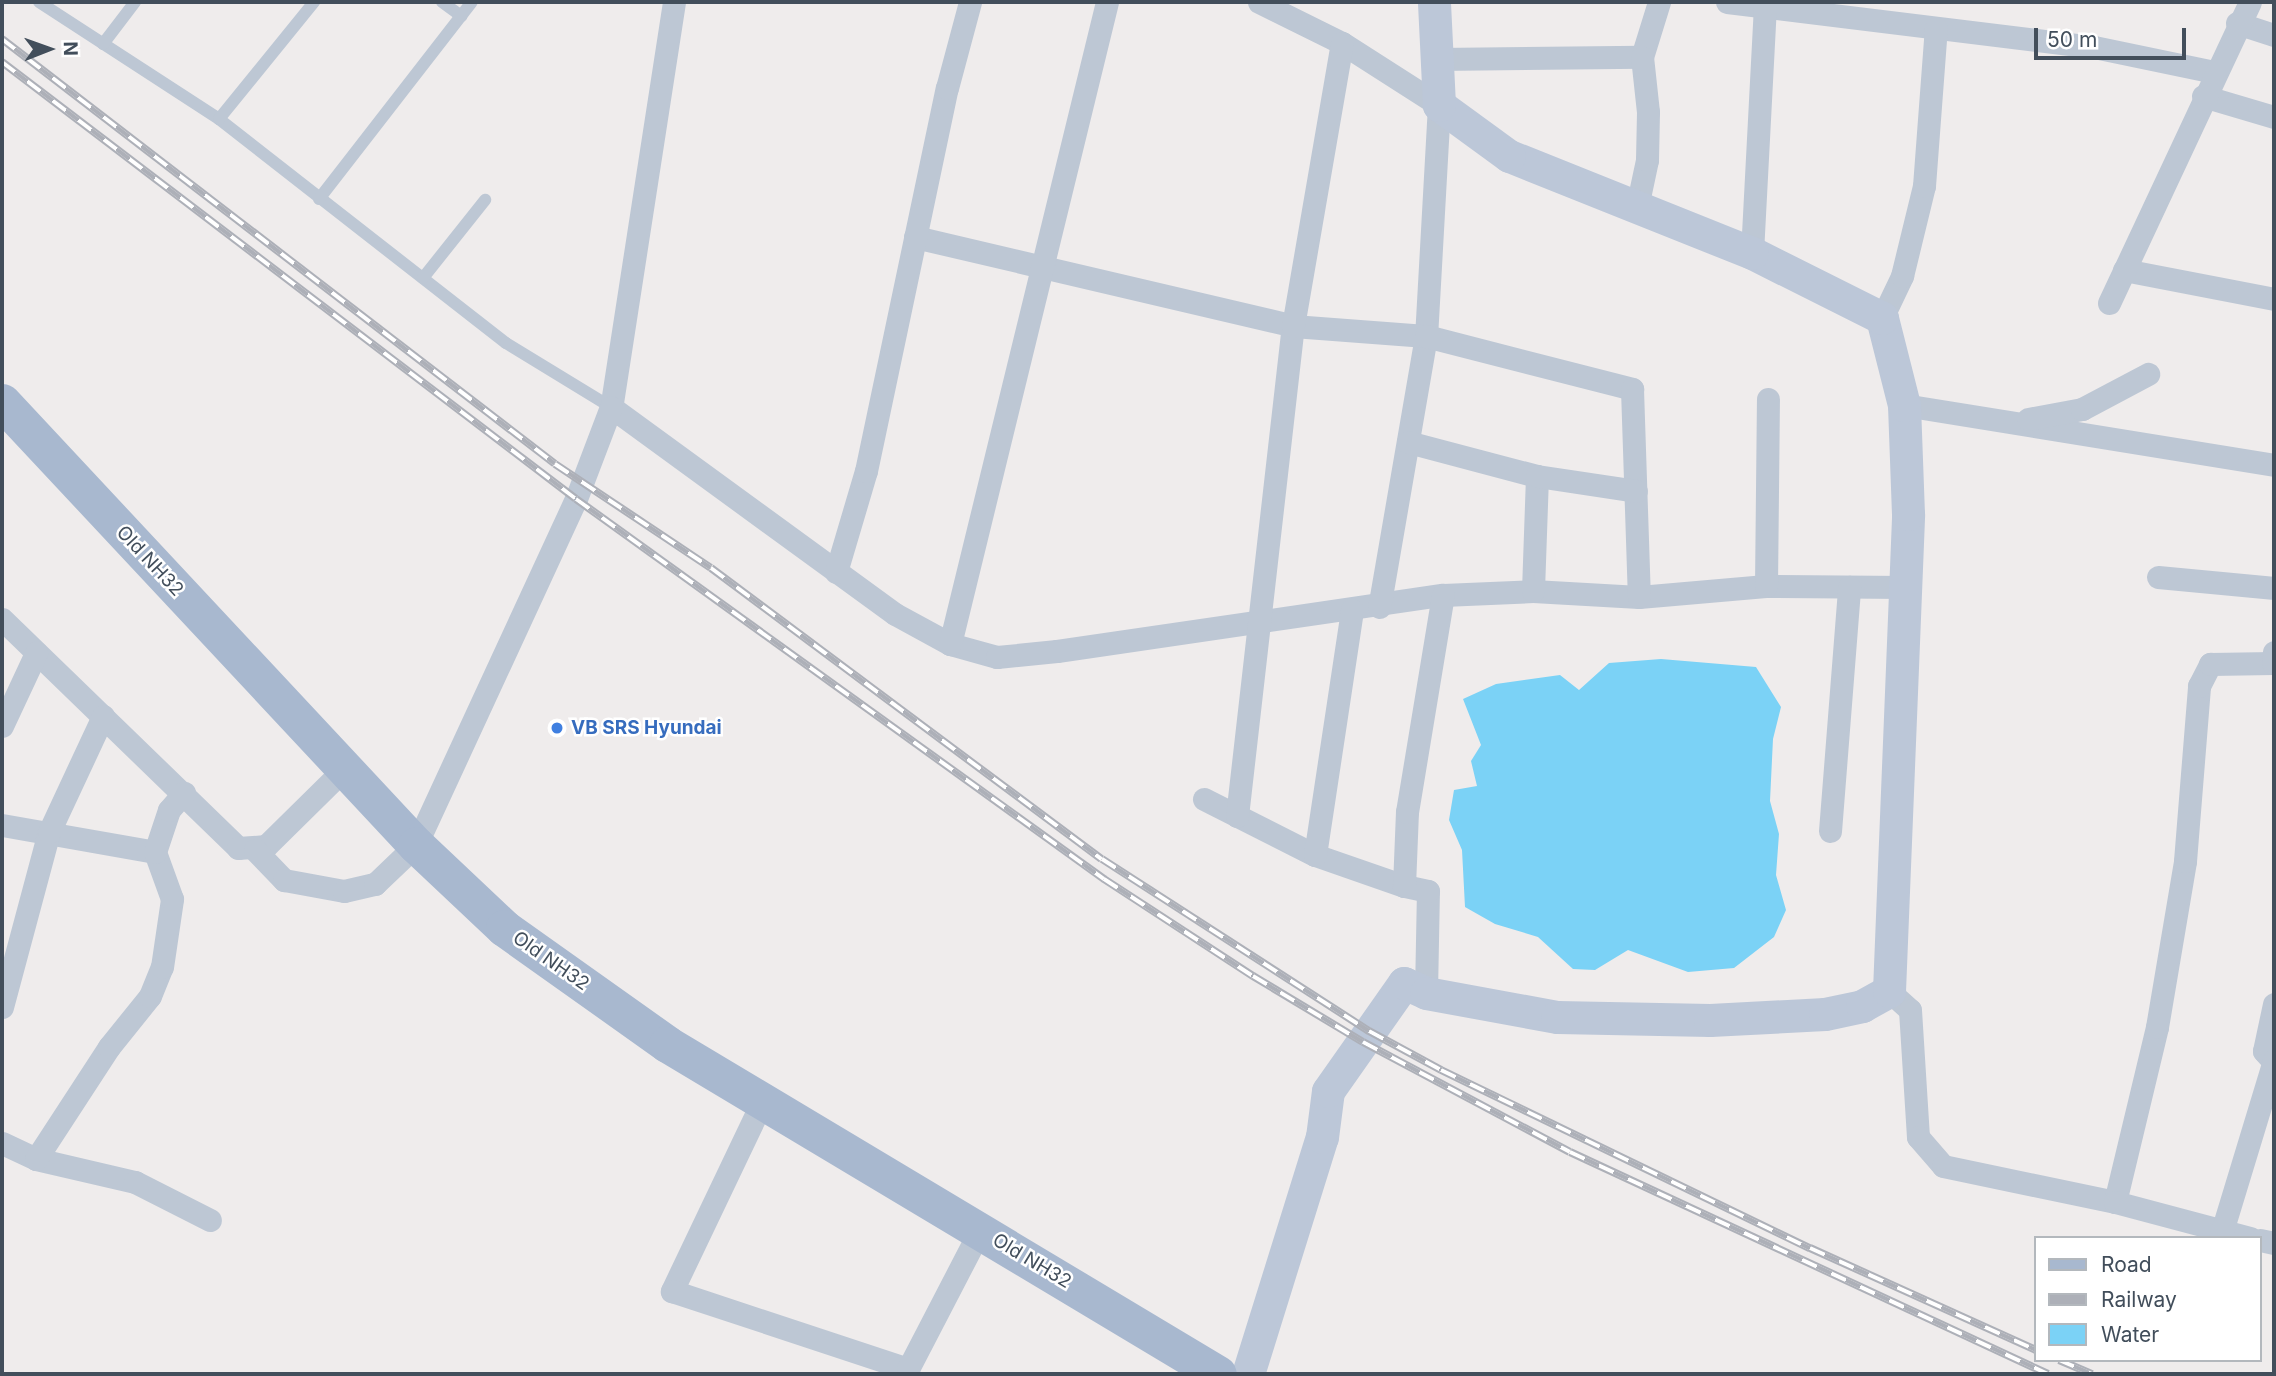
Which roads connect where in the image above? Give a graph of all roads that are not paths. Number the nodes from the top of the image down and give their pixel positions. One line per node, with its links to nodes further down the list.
1 (38, 2): 20 (lane)
2 (135, 2): 20 (lane)
3 (314, 2): 27 (lane)
4 (442, 2): 15 (lane)
5 (472, 2): 15 (lane)
6 (674, 2): 45 (street)
7 (970, 2): 31 (street)
8 (1107, 2): 33 (street)
9 (1259, 2): 19 (street)
10 (1434, 2): 22 (street)
11 (1659, 2): 21 (street)
12 (1727, 2): 14 (street)
13 (2250, 2): 16 (street)
14 (1765, 5): 17 (street); 32 (street)
15 (461, 16): 28 (lane)
16 (2237, 23): 18 (street); 23 (street)
17 (1936, 28): 23 (street); 38 (street)
18 (2274, 35)
19 (1342, 43): 25 (street); 39 (street)
20 (103, 44): 27 (lane)
21 (1642, 57): 22 (street); 30 (street)
22 (1437, 58): 25 (street)
23 (2215, 72): 24 (street)
24 (2203, 96): 26 (street); 34 (street)
25 (1439, 106): 30 (street); 40 (street)
26 (2274, 117)
27 (219, 119): 28 (lane)
28 (319, 199): 35 (lane)
29 (485, 200): 35 (lane)
30 (1637, 207): 32 (street)
31 (915, 237): 33 (street); 51 (street)
32 (1752, 253): 38 (street)
33 (1042, 266): 39 (street); 64 (street)
34 (2124, 270): 36 (street); 37 (street)
35 (424, 278): 45 (lane)
36 (2274, 299)
37 (2109, 303)
38 (1882, 318): 44 (street)
39 (1293, 326): 40 (street); 63 (street)
40 (1426, 337): 47 (street); 50 (street)
41 (2148, 374): 46 (street)
42 (1768, 399): 53 (street)
43 (2, 402): 69 (main road, Old NH32)
44 (1904, 405): 46 (street); 55 (street)
45 (611, 407): 51 (street); 76 (street)
46 (2013, 422): 48 (street)
47 (1408, 442): 49 (street); 60 (street)
48 (2274, 465)
49 (1537, 476): 50 (street); 57 (street)
50 (1636, 491): 59 (street)
51 (836, 572): 64 (street)
52 (2158, 577): 56 (street)
53 (1766, 586): 54 (street); 59 (street)
54 (1849, 587): 55 (street); 74 (street)
55 (1906, 587): 81 (street)
56 (2274, 588)
57 (1533, 591): 58 (street); 59 (street)
58 (1443, 595): 60 (street); 80 (street)
59 (1639, 597)
60 (1379, 607): 61 (street)
61 (1352, 611): 63 (street); 79 (street)
62 (2, 619): 66 (street)
63 (1262, 622): 64 (street); 72 (street)
64 (950, 644)
65 (2274, 652): 89 (street)
66 (36, 653): 67 (street); 68 (street)
67 (103, 716): 70 (street); 75 (street)
68 (2, 726)
69 (344, 769): 76 (main road, Old NH32); 77 (street)
70 (184, 793): 77 (street); 78 (street)
71 (1204, 799): 72 (street)
72 (1237, 816): 79 (street)
73 (2, 825): 75 (street)
74 (1830, 831)
75 (49, 832): 78 (street); 84 (street)
76 (415, 845): 77 (street); 86 (main road, Old NH32)
77 (255, 850)
78 (155, 852): 88 (street)
79 (1315, 855): 80 (street)
80 (1404, 886): 82 (street)
81 (1889, 991): 82 (street); 89 (street)
82 (1426, 993): 94 (street)
83 (2274, 1004): 85 (street)
84 (2, 1007)
85 (2273, 1060): 92 (street)
86 (763, 1100): 91 (main road, Old NH32); 91 (street)
87 (2, 1143): 88 (street)
88 (36, 1159): 90 (street)
89 (2115, 1202): 92 (street)
90 (210, 1220)
91 (980, 1230): 93 (main road, Old NH32)
92 (2220, 1235)
93 (1217, 1374)
94 (1248, 1374)

